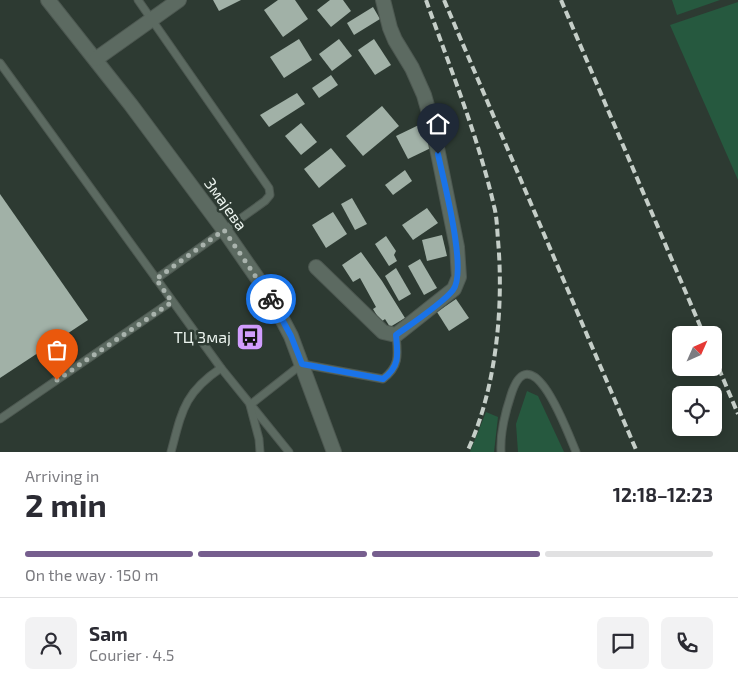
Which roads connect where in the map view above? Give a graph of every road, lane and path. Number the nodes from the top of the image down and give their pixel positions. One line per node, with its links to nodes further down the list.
1 (48, 0): 6 (street, Змајева)
2 (138, 0): 5 (lane)
3 (179, 0): 5 (street)
4 (383, 0): 12 (street)
5 (151, 19): 6 (street); 8 (lane)
6 (96, 59): 8 (street, Змајева)
7 (0, 63): 10 (lane)
8 (224, 230): 10 (lane); 13 (street, Змајева)
9 (316, 267): 12 (street)
10 (156, 279): 11 (lane)
11 (172, 302): 14 (lane); 16 (lane)
12 (396, 335): 13 (lane)
13 (302, 364): 15 (lane); 20 (street, Змајева)
14 (221, 368): 15 (lane); 17 (lane)
15 (250, 405): 18 (lane); 19 (lane)
16 (0, 419)
17 (171, 452)
18 (260, 452)
19 (290, 452)
20 (334, 452)
21 (501, 452): 22 (lane)
22 (576, 452)

